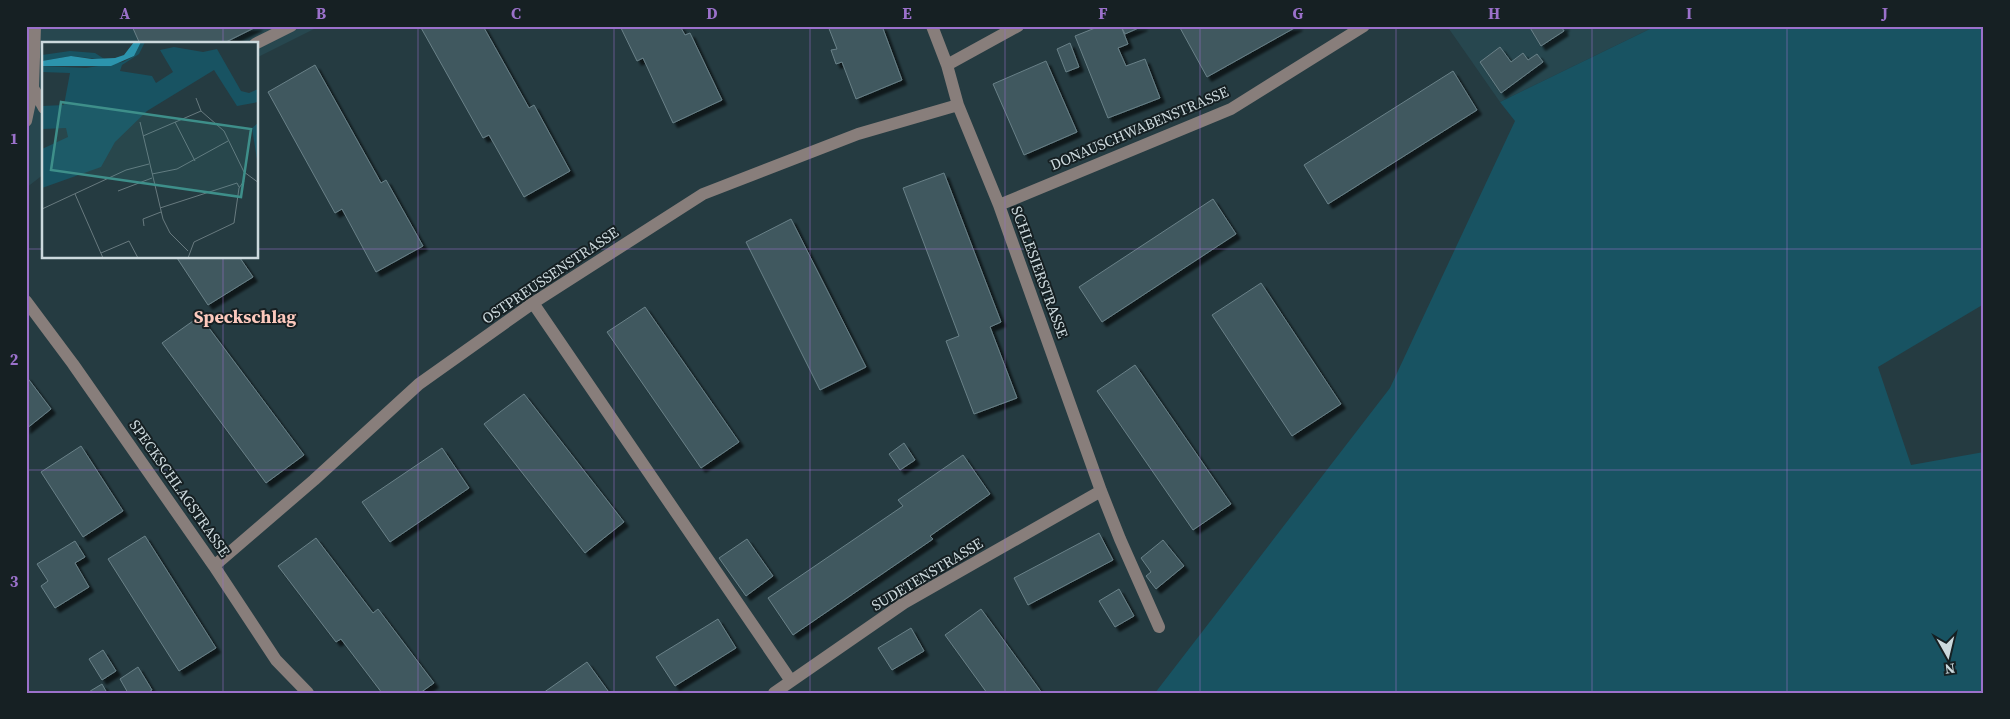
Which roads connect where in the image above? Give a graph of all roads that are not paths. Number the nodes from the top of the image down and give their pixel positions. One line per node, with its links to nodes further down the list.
1 (35, 26): 8 (street)
2 (291, 26): 6 (street)
3 (932, 26): 7 (street, SCHLESIERSTRASSE)
4 (1018, 26): 7 (street)
5 (1364, 26): 12 (street, DONAUSCHWABENSTRASSE)
6 (259, 42)
7 (947, 65): 10 (street, SCHLESIERSTRASSE)
8 (33, 88): 9 (street); 11 (street)
9 (42, 104)
10 (958, 105): 12 (street, SCHLESIERSTRASSE); 14 (street, OSTPREUSSENSTRASSE)
11 (26, 121)
12 (999, 205): 15 (street, SCHLESIERSTRASSE)
13 (26, 302): 16 (street, SPECKSCHLAGSTRASSE)
14 (533, 303): 16 (street, OSTPREUSSENSTRASSE); 18 (street)
15 (1102, 490): 17 (street, SCHLESIERSTRASSE); 18 (street, SUDETENSTRASSE)
16 (214, 566): 19 (street, SPECKSCHLAGSTRASSE)
17 (1159, 627)
18 (791, 681): 20 (street, SUDETENSTRASSE)
19 (308, 693)
20 (774, 693)

